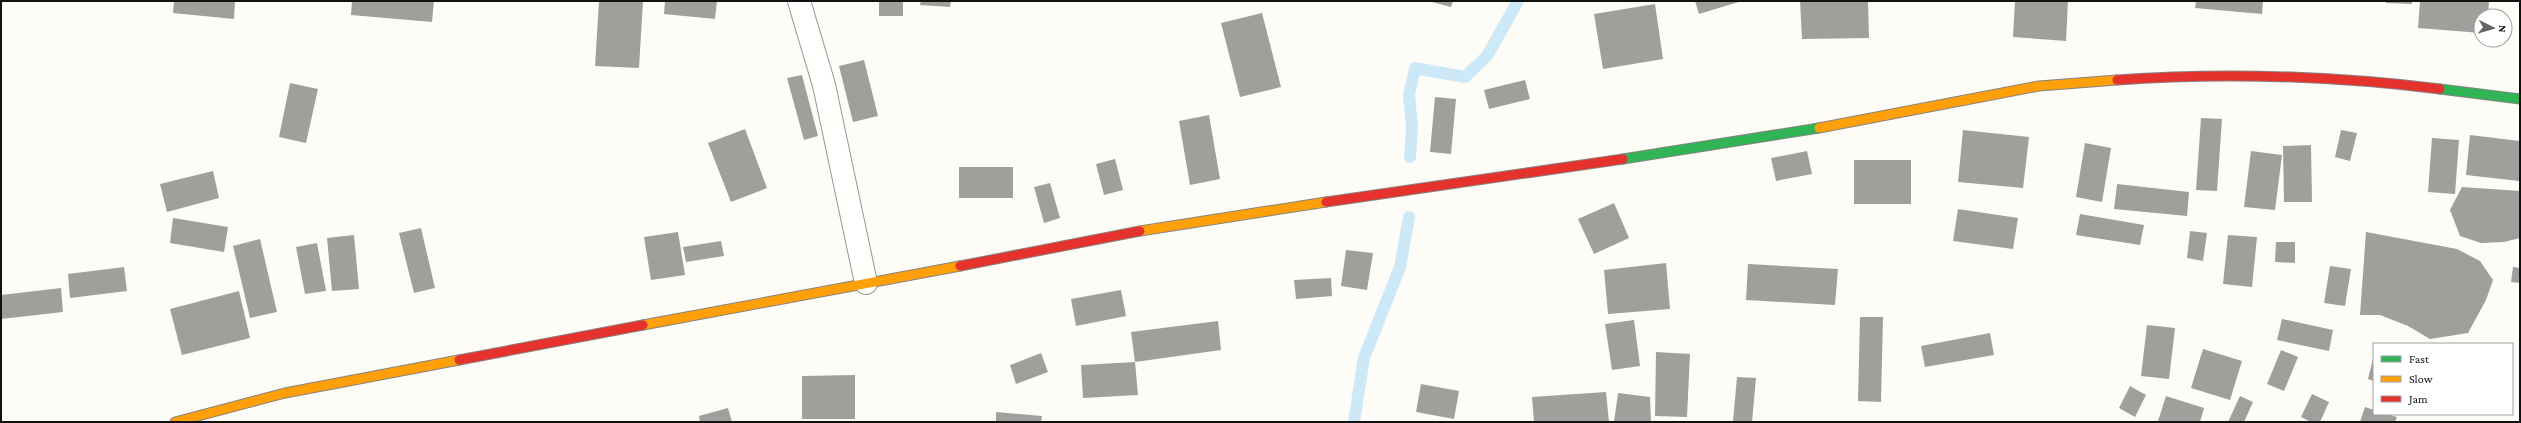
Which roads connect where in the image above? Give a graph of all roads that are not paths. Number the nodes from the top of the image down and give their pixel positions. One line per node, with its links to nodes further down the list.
1 (799, 1): 3 (street)
2 (2520, 99): 3 (main road)
3 (866, 283): 4 (main road)
4 (175, 422)

